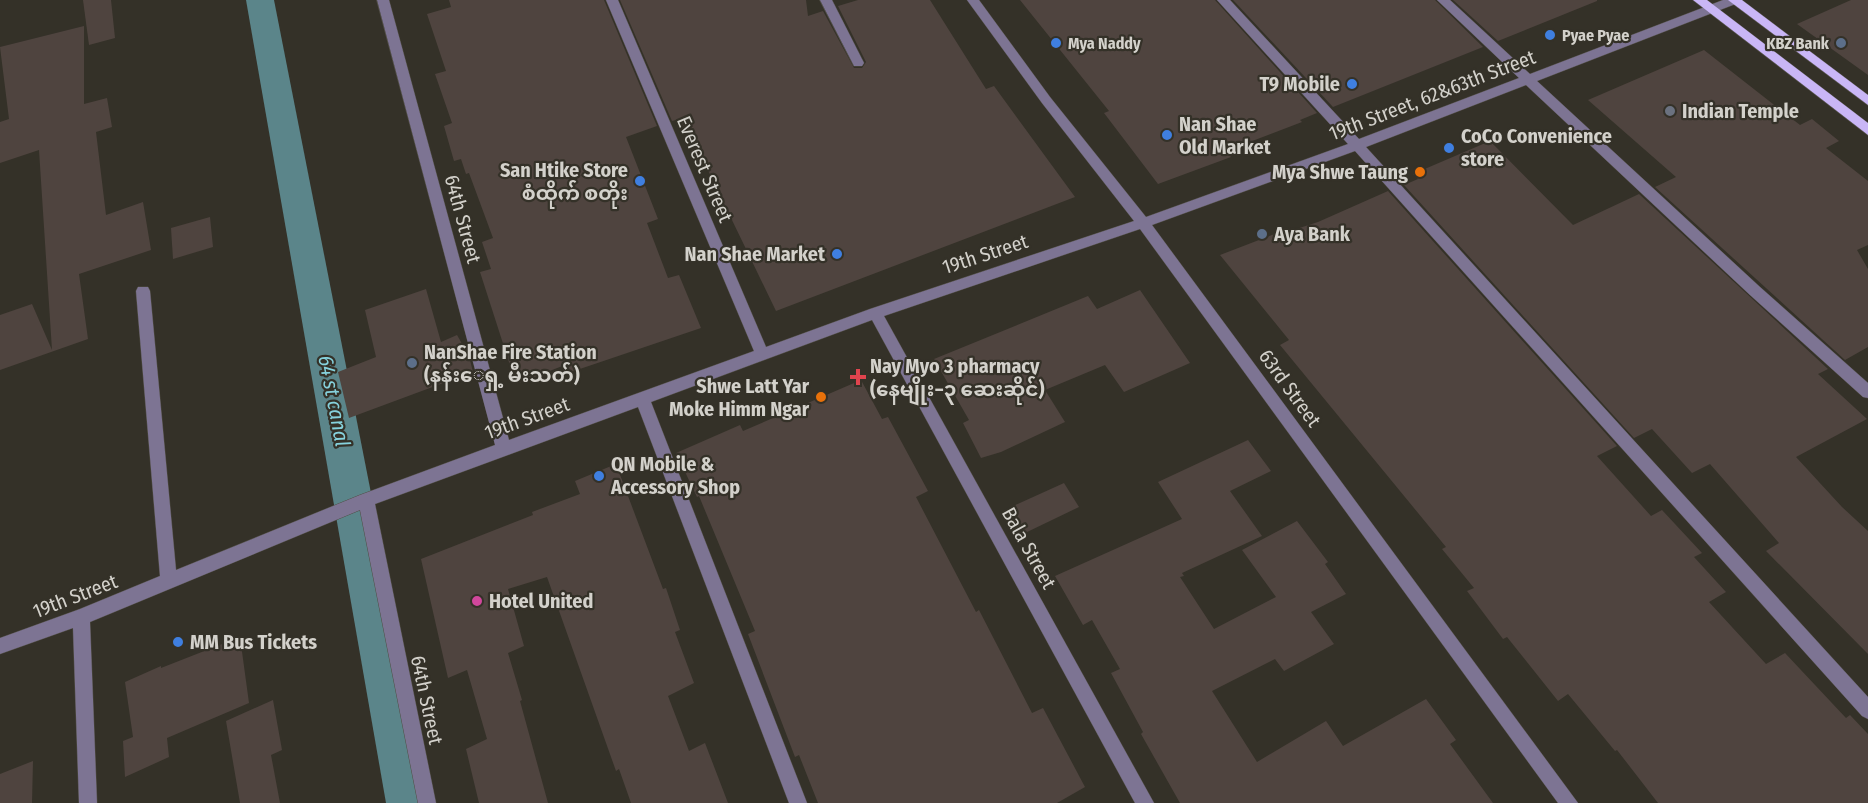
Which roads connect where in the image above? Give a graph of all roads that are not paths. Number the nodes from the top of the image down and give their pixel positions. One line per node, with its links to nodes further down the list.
1 (383, 0): 21 (street, 64th Street)
2 (612, 0): 18 (street, Everest Street)
3 (826, 0): 10 (street)
4 (973, 0): 15 (street, 63rd Street)
5 (1222, 0): 14 (street)
6 (1443, 0): 11 (street)
7 (1699, 0): 9 (main road)
8 (1734, 0): 9 (street, 19th Street, 62&63th Street); 12 (main road)
9 (1711, 9): 11 (street, 19th Street, 62&63th Street); 13 (main road)
10 (858, 63)
11 (1530, 80): 14 (street, 19th Street, 62&63th Street); 19 (street)
12 (1868, 101)
13 (1868, 130)
14 (1358, 145): 15 (street, 19th Street, 62&63th Street); 26 (street)
15 (1143, 223): 17 (street, 19th Street); 31 (street, 63rd Street)
16 (143, 291): 23 (street)
17 (875, 313): 18 (street, 19th Street); 30 (street, Bala Street)
18 (762, 354): 20 (street, 19th Street)
19 (1868, 392)
20 (642, 398): 21 (street, 19th Street); 29 (street)
21 (504, 449): 22 (street, 19th Street)
22 (362, 502): 23 (street, 19th Street); 28 (street, 64th Street)
23 (169, 581): 24 (street, 19th Street)
24 (81, 617): 25 (street, 19th Street); 27 (street)
25 (0, 646)
26 (1868, 710)
27 (88, 803)
28 (427, 803)
29 (798, 803)
30 (1145, 803)
31 (1569, 803)

